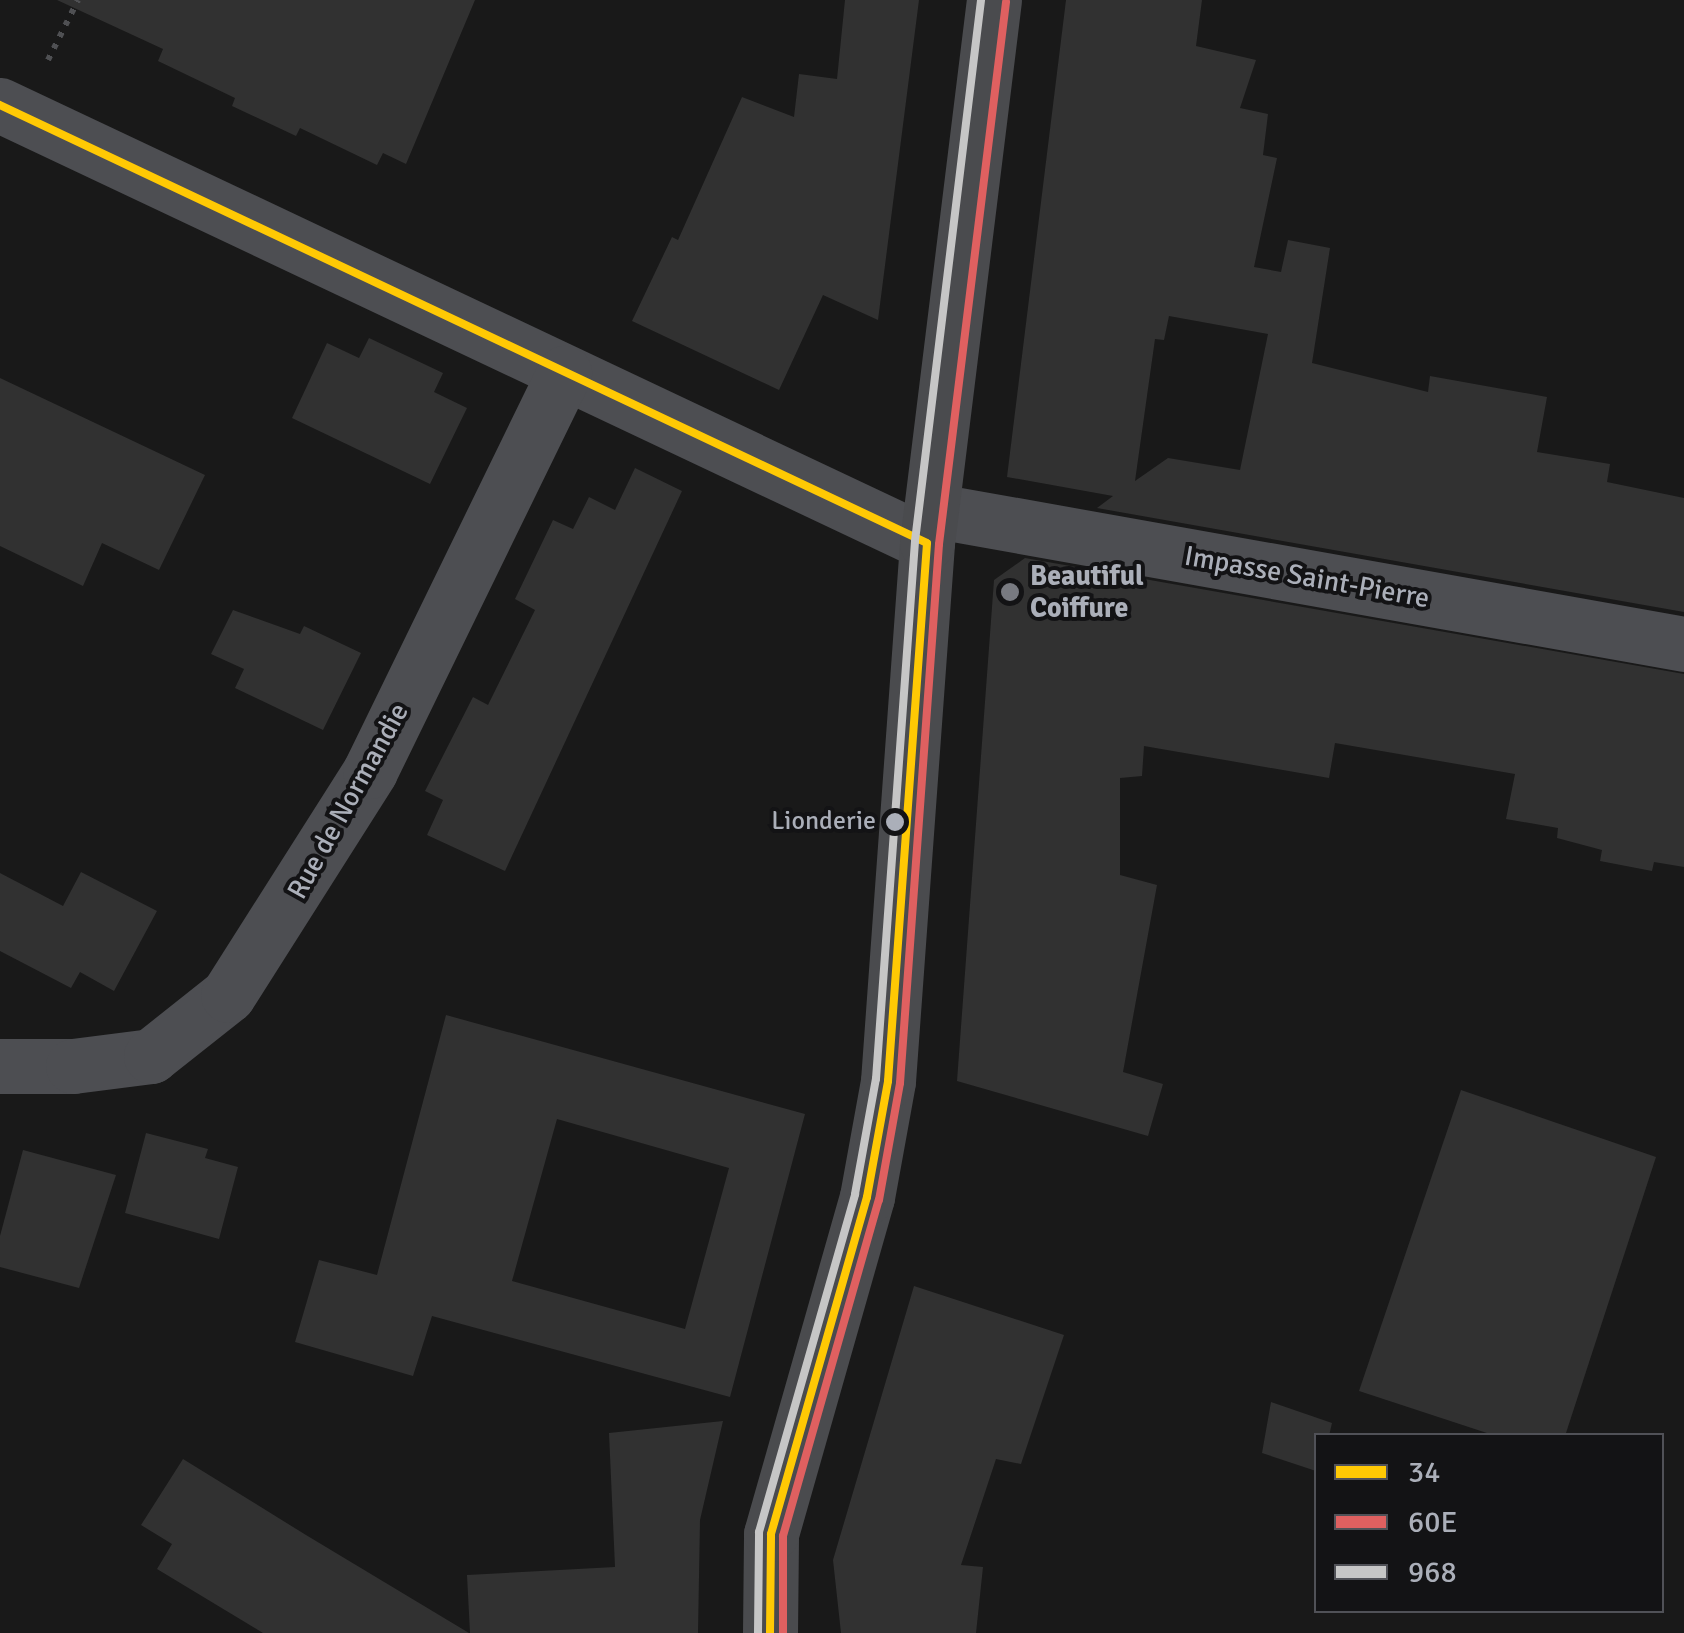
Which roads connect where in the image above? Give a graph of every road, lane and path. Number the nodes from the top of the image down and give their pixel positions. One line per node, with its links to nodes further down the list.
1 (994, 0): 4 (main road)
2 (0, 105): 3 (street, Impasse Saint-Pierre)
3 (564, 373): 4 (street, Impasse Saint-Pierre); 6 (street, Rue de Normandie)
4 (929, 526): 5 (street, Impasse Saint-Pierre); 7 (main road)
5 (1684, 644)
6 (0, 1066)
7 (770, 1633)

